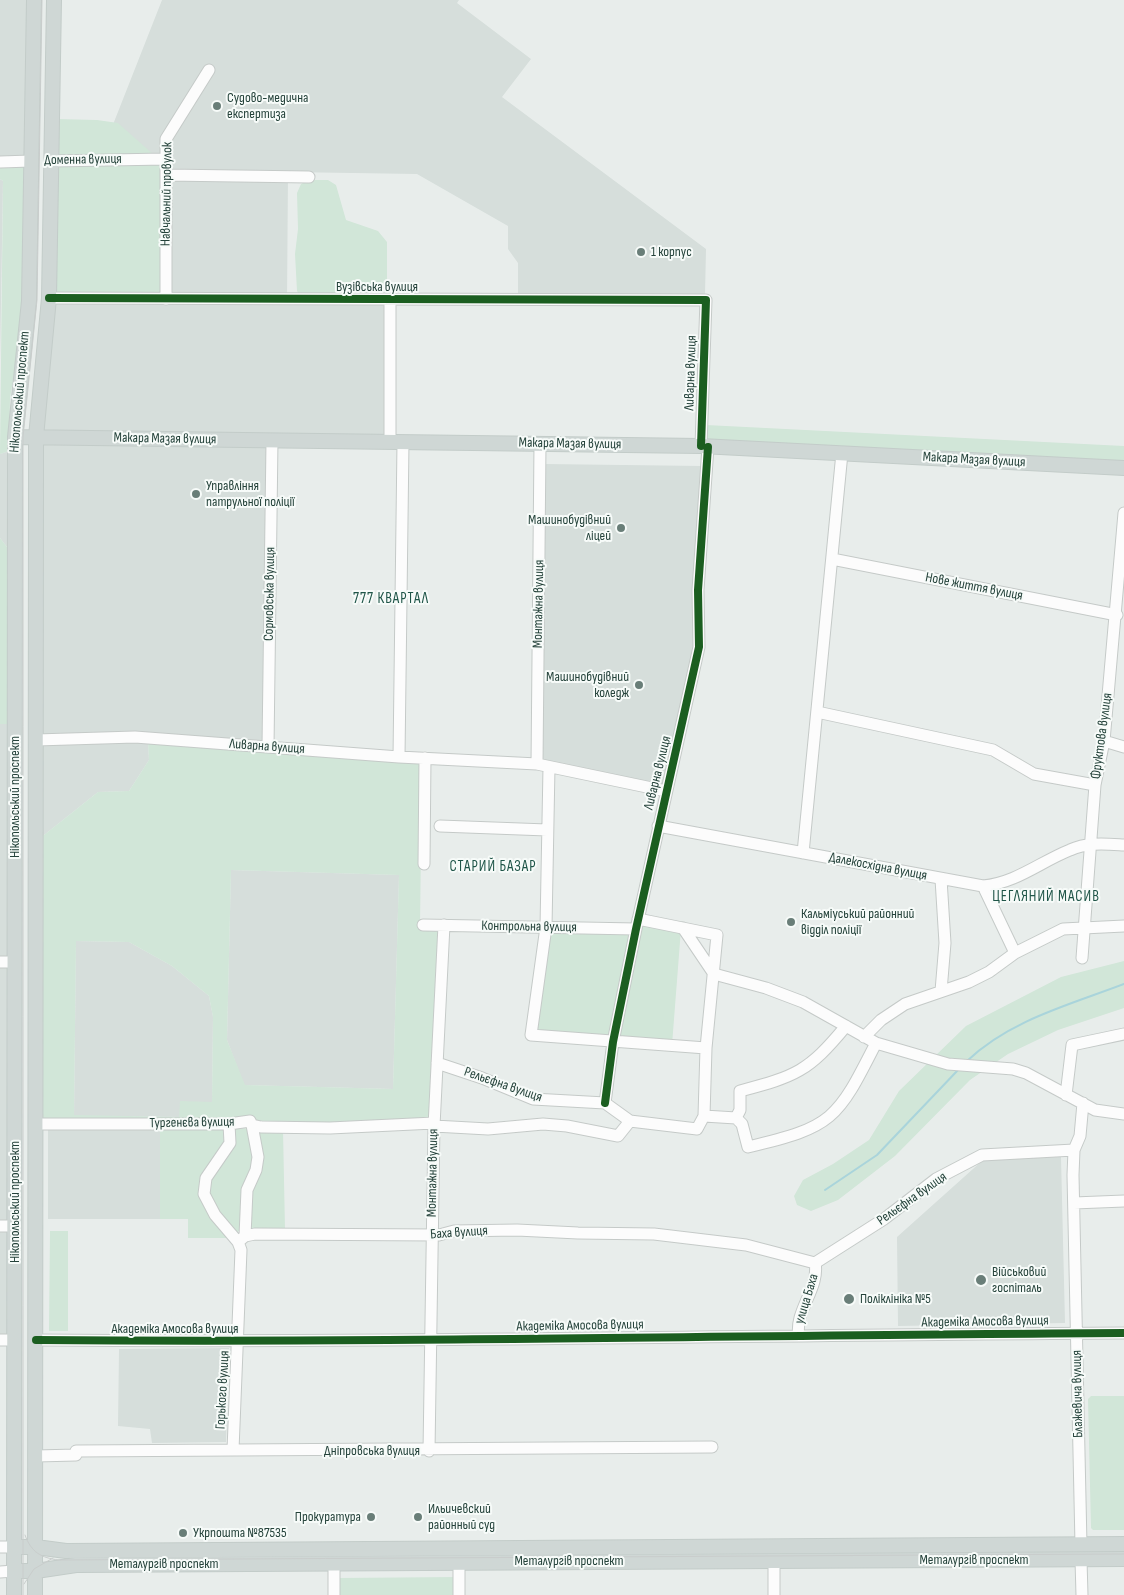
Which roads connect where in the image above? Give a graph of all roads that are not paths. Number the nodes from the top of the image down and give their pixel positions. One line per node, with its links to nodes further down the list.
1 (34, 0): 5 (main road, Нікопольський проспект)
2 (54, 0): 6 (main road, Нікопольський проспект)
3 (209, 70): 4 (street, Навчальний провулок)
4 (166, 159): 6 (street, Доменна вулиця); 8 (street, Навчальний провулок)
5 (31, 161): 6 (main road, Доменна вулиця); 7 (street, Доменна вулиця); 14 (main road, Нікопольський проспект)
6 (51, 161): 10 (main road, Нікопольський проспект)
7 (0, 162)
8 (166, 175): 9 (street); 11 (street, Навчальний провулок)
9 (309, 177)
10 (48, 298): 11 (street, Вузівська вулиця); 15 (main road, Нікопольський проспект)
11 (166, 299): 12 (street, Вузівська вулиця)
12 (390, 300): 13 (street, Вузівська вулиця); 17 (street)
13 (706, 300): 19 (street, Ливарна вулиця)
14 (15, 437): 15 (main road, Макара Мазая вулиця); 26 (main road, Нікопольський проспект)
15 (36, 438): 16 (main road, Макара Мазая вулиця); 27 (main road, Нікопольський проспект)
16 (272, 440): 17 (main road, Макара Мазая вулиця); 29 (street, Сормовська вулиця)
17 (396, 442): 18 (main road, Макара Мазая вулиця); 31 (street)
18 (540, 444): 19 (main road, Макара Мазая вулиця); 33 (street, Монтажна вулиця)
19 (704, 446): 20 (main road, Макара Мазая вулиця); 36 (street, Ливарна вулиця)
20 (842, 453): 21 (main road, Макара Мазая вулиця); 23 (street)
21 (1124, 468)
22 (1124, 513): 24 (street, Фруктова вулиця)
23 (832, 559): 24 (street, Нове життя вулиця); 25 (street)
24 (1119, 623): 28 (street, Фруктова вулиця)
25 (817, 712): 35 (street); 42 (street)
26 (15, 740): 27 (main road, Ливарна вулиця); 56 (main road, Нікопольський проспект)
27 (36, 740): 29 (street, Ливарна вулиця); 73 (main road, Нікопольський проспект)
28 (1104, 741): 30 (street); 35 (street, Фруктова вулиця)
29 (268, 747): 31 (street, Ливарна вулиця)
30 (1124, 747)
31 (399, 757): 32 (street, Ливарна вулиця)
32 (425, 758): 33 (street, Ливарна вулиця); 43 (street)
33 (537, 764): 34 (street, Ливарна вулиця)
34 (549, 767): 36 (street, Ливарна вулиця); 39 (street)
35 (1095, 785): 40 (street, Фруктова вулиця)
36 (666, 791): 38 (street, Ливарна вулиця)
37 (440, 826): 39 (street)
38 (658, 826): 42 (street, Далекосхідна вулиця); 46 (street, Ливарна вулиця)
39 (548, 830): 50 (street)
40 (1090, 844): 41 (street, Далекосхідна вулиця); 45 (street, Далекосхідна вулиця); 51 (street, Фруктова вулиця)
41 (1124, 845)
42 (803, 853): 44 (street, Далекосхідна вулиця)
43 (424, 864)
44 (941, 878): 45 (street, Далекосхідна вулиця); 58 (street)
45 (984, 886): 53 (street)
46 (637, 924): 50 (street, Контрольна вулиця); 52 (street, Контрольна вулиця); 62 (street, Ливарна вулиця)
47 (423, 925): 48 (street, Контрольна вулиця)
48 (444, 925): 50 (street, Контрольна вулиця); 65 (street, Монтажна вулиця)
49 (1124, 926): 51 (street)
50 (546, 927): 62 (street)
51 (1086, 927): 53 (street); 54 (street, Фруктова вулиця)
52 (682, 928): 57 (street); 57 (street, Контрольна вулиця)
53 (1015, 953): 58 (street)
54 (1082, 958)
55 (0, 962): 56 (street)
56 (15, 962): 81 (main road, Нікопольський проспект)
57 (714, 974): 59 (street); 64 (street)
58 (941, 991): 61 (street)
59 (846, 1026): 61 (street); 71 (street)
60 (1124, 1034): 66 (street)
61 (864, 1037): 63 (street)
62 (613, 1042): 64 (street); 67 (street, Ливарна вулиця)
63 (876, 1043): 66 (street); 71 (street)
64 (706, 1048): 70 (street)
65 (437, 1063): 67 (street, Рельєфна вулиця); 75 (street, Монтажна вулиця)
66 (1066, 1095): 68 (street)
67 (605, 1102): 72 (street)
68 (1083, 1104): 69 (street); 77 (street, Блажевича вулиця)
69 (1124, 1114)
70 (704, 1116): 71 (street); 72 (street)
71 (736, 1118)
72 (630, 1121): 75 (street, Рельєфна вулиця)
73 (36, 1124): 74 (street, Тургенєва вулиця); 82 (main road, Нікопольський проспект)
74 (229, 1124): 76 (street, Тургенєва вулиця); 84 (street)
75 (434, 1124): 76 (street, Тургенєва вулиця); 83 (street, Монтажна вулиця)
76 (252, 1125): 84 (street, Горького вулиця)
77 (1074, 1150): 79 (street, Блажевича вулиця); 85 (street, Рельєфна вулиця)
78 (1124, 1201): 79 (street)
79 (1074, 1203): 86 (street, Блажевича вулиця)
80 (0, 1226): 81 (street)
81 (15, 1226): 82 (main road); 90 (main road, Нікопольський проспект)
82 (36, 1226): 91 (main road, Нікопольський проспект)
83 (432, 1235): 84 (street, Баха вулиця); 85 (street, Баха вулиця); 93 (street, Монтажна вулиця)
84 (241, 1239): 92 (street, Горького вулиця)
85 (815, 1262): 88 (street, улица Баха)
86 (1077, 1334): 87 (street, Академіка Амосова вулиця); 88 (street, Академіка Амосова вулиця); 99 (street, Блажевича вулиця)
87 (1124, 1334)
88 (798, 1336): 93 (street, Академіка Амосова вулиця)
89 (0, 1340): 90 (street)
90 (15, 1340): 102 (main road, Нікопольський проспект)
91 (36, 1340): 92 (street, Академіка Амосова вулиця); 97 (main road, Нікопольський проспект)
92 (238, 1342): 93 (street, Академіка Амосова вулиця); 95 (street, Горького вулиця)
93 (430, 1342): 96 (street, Монтажна вулиця)
94 (712, 1447): 96 (street, Дніпровська вулиця)
95 (233, 1450): 96 (street, Дніпровська вулиця); 97 (street, Дніпровська вулиця)
96 (428, 1451)
97 (36, 1456): 103 (main road, Нікопольський проспект)
98 (1124, 1544): 99 (main road, Металургів проспект)
99 (1081, 1545): 100 (main road, Металургів проспект); 108 (main road, Блажевича вулиця)
100 (774, 1546): 104 (main road, Металургів проспект); 107 (main road)
101 (0, 1547): 102 (street)
102 (15, 1547): 103 (main road, Металургів проспект); 113 (main road, Нікопольський проспект)
103 (36, 1547): 105 (main road, Металургів проспект); 111 (main road, Нікопольський проспект)
104 (459, 1548): 105 (main road, Металургів проспект); 109 (main road)
105 (334, 1549): 110 (main road)
106 (1124, 1559): 108 (main road, Металургів проспект)
107 (774, 1560): 108 (main road, Металургів проспект); 109 (main road, Металургів проспект); 118 (street)
108 (1081, 1560): 119 (street, Блажевича вулиця)
109 (459, 1562): 110 (main road, Металургів проспект); 117 (street)
110 (334, 1563): 111 (main road, Металургів проспект); 116 (street)
111 (36, 1571): 113 (main road, Металургів проспект); 115 (main road, Нікопольський проспект)
112 (0, 1572): 113 (street)
113 (14, 1572): 114 (main road, Нікопольський проспект)
114 (14, 1595)
115 (35, 1595)
116 (334, 1595)
117 (459, 1595)
118 (774, 1595)
119 (1082, 1595)

